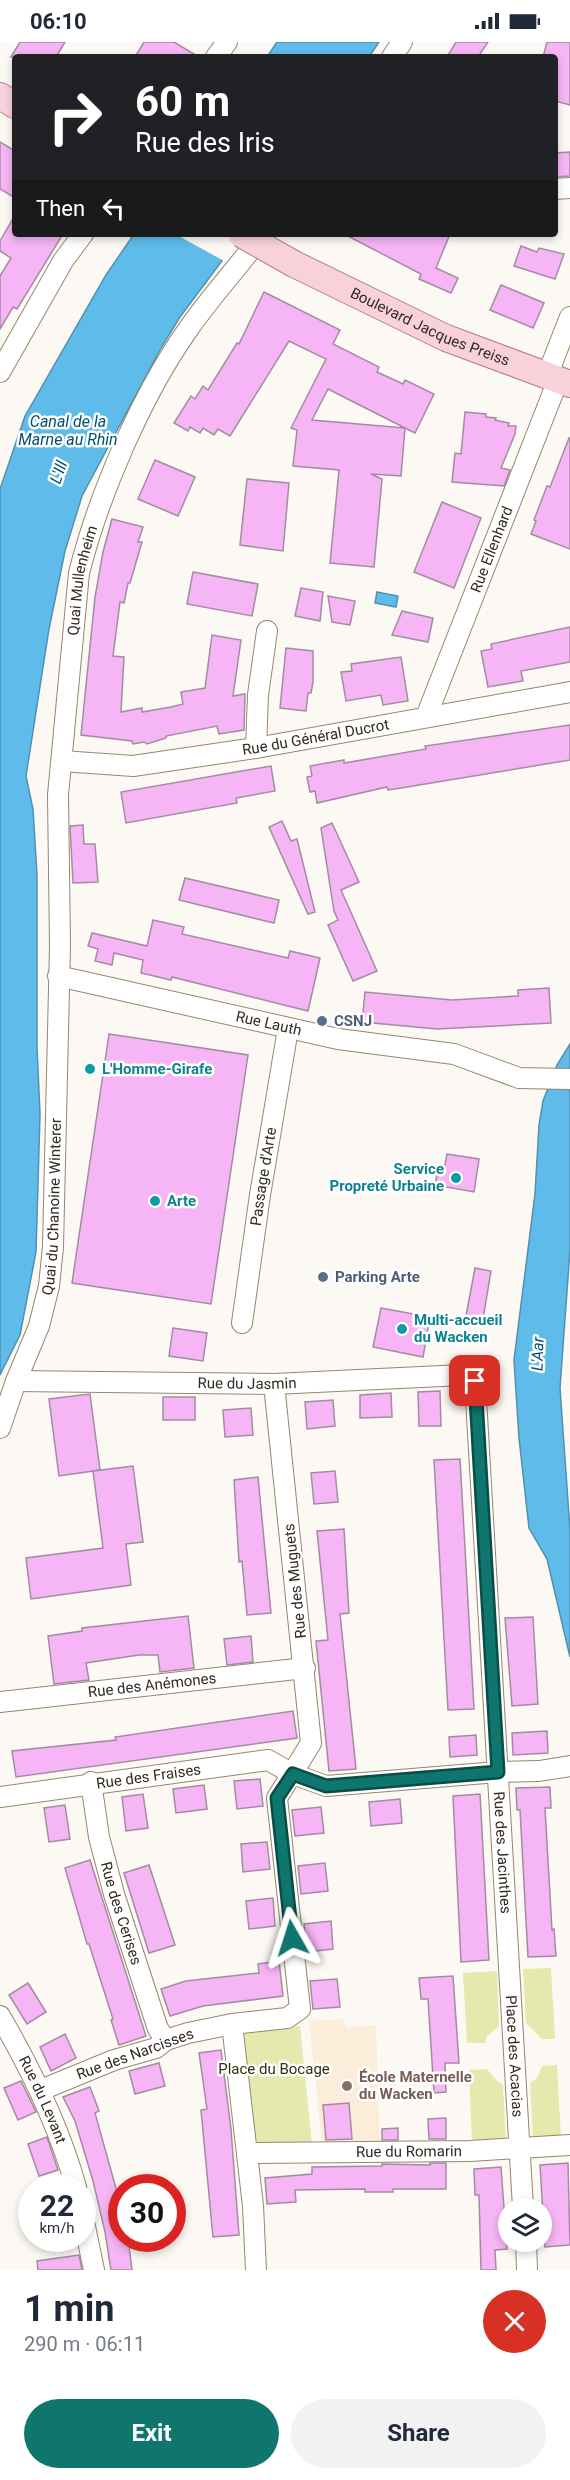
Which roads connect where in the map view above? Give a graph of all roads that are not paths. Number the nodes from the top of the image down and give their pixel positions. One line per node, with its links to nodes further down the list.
1 (81, 237): 5 (street)
2 (246, 237): 6 (main road, Boulevard Jacques Preiss, bridge)
3 (261, 237): 11 (street, Quai Mullenheim)
4 (570, 317): 6 (street, Rue Ellenhard)
5 (0, 372)
6 (558, 380): 9 (street, Rue Ellenhard)
7 (267, 631): 10 (street)
8 (570, 693): 9 (street, Rue du Général Ducrot)
9 (426, 717): 10 (street, Rue du Général Ducrot)
10 (256, 748): 11 (street, Rue du Général Ducrot)
11 (62, 761): 12 (street, Quai Mullenheim)
12 (58, 976): 13 (street, Rue Lauth); 16 (street, Quai du Chanoine Winterer)
13 (288, 1029): 14 (street, Rue Lauth); 15 (street, Passage d'Arte)
14 (560, 1079)
15 (242, 1323)
16 (16, 1381): 18 (street, Rue du Jasmin); 19 (street, Quai du Chanoine Winterer)
17 (475, 1381): 18 (street, Rue du Jasmin); 23 (street, Rue des Jacinthes)
18 (274, 1384): 20 (street, Rue des Muguets)
19 (0, 1428)
20 (304, 1668): 21 (street, Rue des Anémones); 24 (street, Rue des Muguets)
21 (0, 1702)
22 (570, 1766): 23 (street, Rue des Fraises)
23 (498, 1772): 24 (street, Rue des Fraises); 27 (street, Rue des Jacinthes)
24 (293, 1774): 25 (street, Rue des Fraises); 28 (street, Rue des Muguets)
25 (92, 1782): 26 (street, Rue des Fraises); 31 (street, Rue des Cerises)
26 (0, 1797)
27 (508, 1965): 34 (street, Place des Acacias)
28 (300, 2008): 30 (street, Rue des Narcisses)
29 (0, 2016): 32 (street, Rue du Levant)
30 (232, 2024): 31 (street, Rue des Narcisses); 35 (street)
31 (166, 2040): 32 (street, Rue des Narcisses)
32 (41, 2090): 36 (street, Rue du Levant)
33 (570, 2145): 34 (street, Rue du Romarin)
34 (520, 2148): 35 (street, Rue du Romarin); 37 (street)
35 (247, 2153): 41 (street)
36 (72, 2174)
37 (523, 2198)
38 (90, 2252): 40 (street)
39 (526, 2252): 42 (street)
40 (94, 2270)
41 (256, 2270)
42 (527, 2270)

